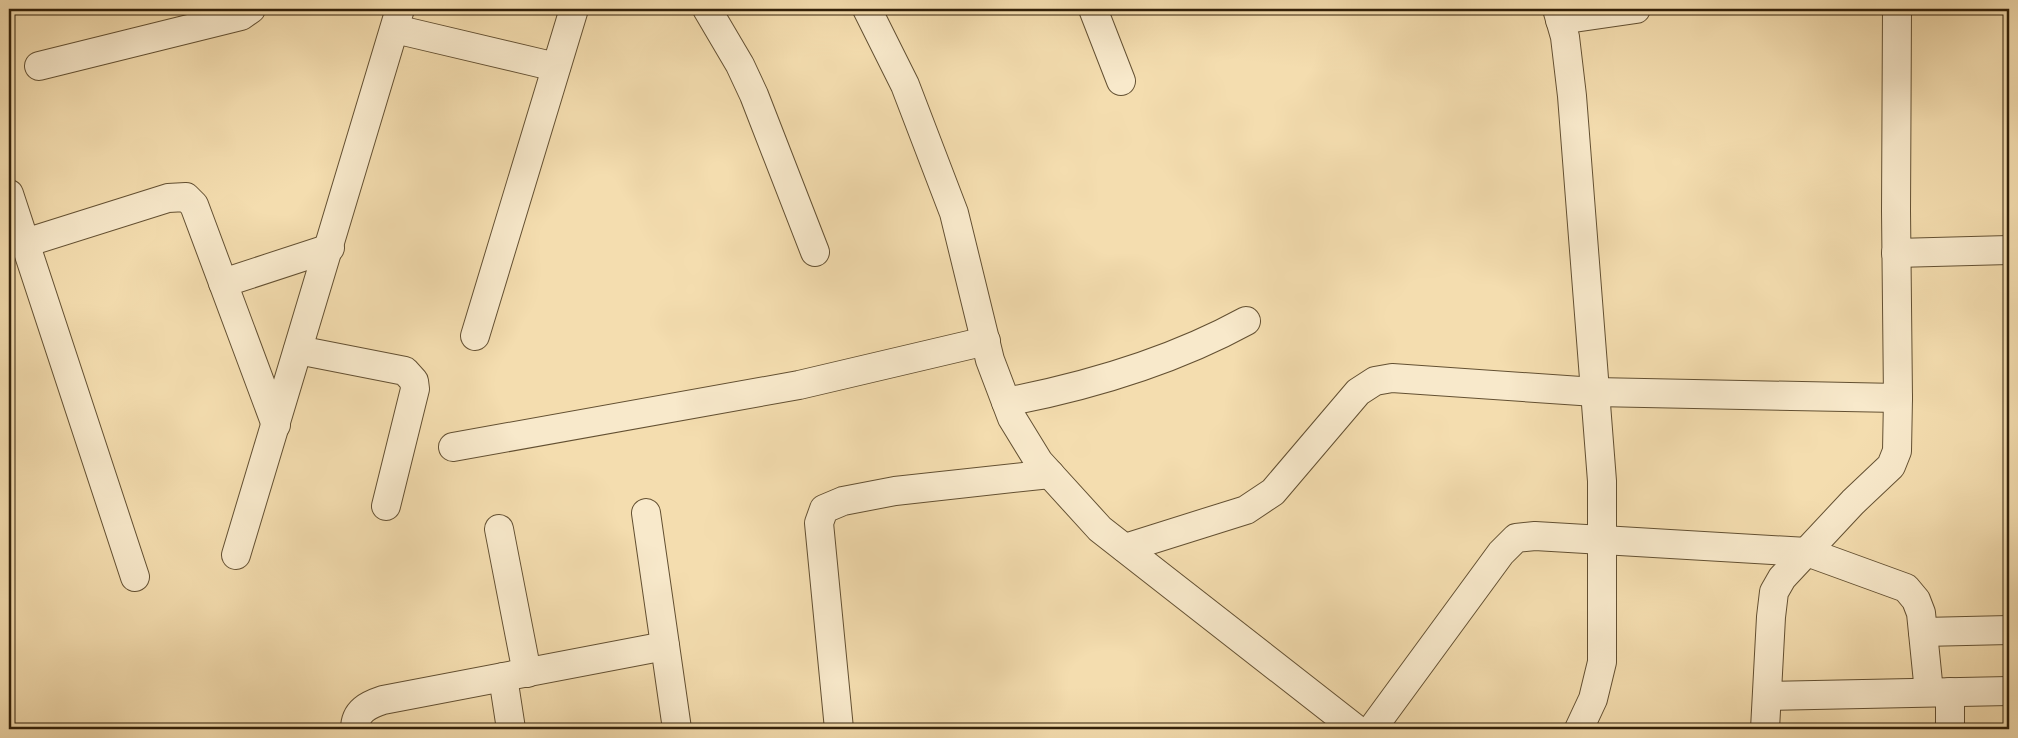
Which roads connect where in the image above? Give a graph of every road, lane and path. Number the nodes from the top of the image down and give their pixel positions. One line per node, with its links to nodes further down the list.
1 (251, 9): 10 (street)
2 (574, 9): 11 (street)
3 (707, 9): 17 (street)
4 (867, 9): 22 (street)
5 (1093, 9): 12 (street)
6 (1636, 9): 8 (street)
7 (1897, 9): 18 (street)
8 (1558, 14): 24 (street)
9 (397, 19): 11 (street); 15 (street)
10 (39, 66)
11 (556, 67): 21 (street)
12 (1121, 81)
13 (9, 194): 14 (street)
14 (25, 243): 19 (street); 37 (street)
15 (330, 248): 19 (street); 23 (street)
16 (2009, 250): 18 (street)
17 (815, 252)
18 (1896, 253): 25 (street)
19 (223, 283): 27 (street)
20 (1246, 322): 26 (street)
21 (475, 336)
22 (986, 341): 26 (street); 28 (street)
23 (298, 350): 27 (street); 30 (street)
24 (1595, 392): 25 (street); 33 (street); 34 (street)
25 (1898, 398): 35 (street)
26 (1006, 402): 29 (street)
27 (276, 425): 36 (street)
28 (454, 447)
29 (1050, 474): 34 (street); 49 (street)
30 (386, 506)
31 (646, 513): 40 (street)
32 (499, 529): 41 (street)
33 (1602, 540): 35 (street); 45 (street); 50 (street)
34 (1125, 548): 45 (street)
35 (1807, 552): 39 (street); 44 (street)
36 (236, 555)
37 (135, 577)
38 (2009, 630): 39 (street)
39 (1923, 632): 43 (street)
40 (665, 646): 41 (street); 48 (street)
41 (515, 675): 46 (street); 47 (street)
42 (2009, 691): 43 (street)
43 (1939, 692): 44 (street); 52 (street)
44 (1767, 696): 51 (street)
45 (1352, 728)
46 (355, 729)
47 (511, 729)
48 (677, 729)
49 (840, 729)
50 (1579, 729)
51 (1766, 729)
52 (1950, 729)

